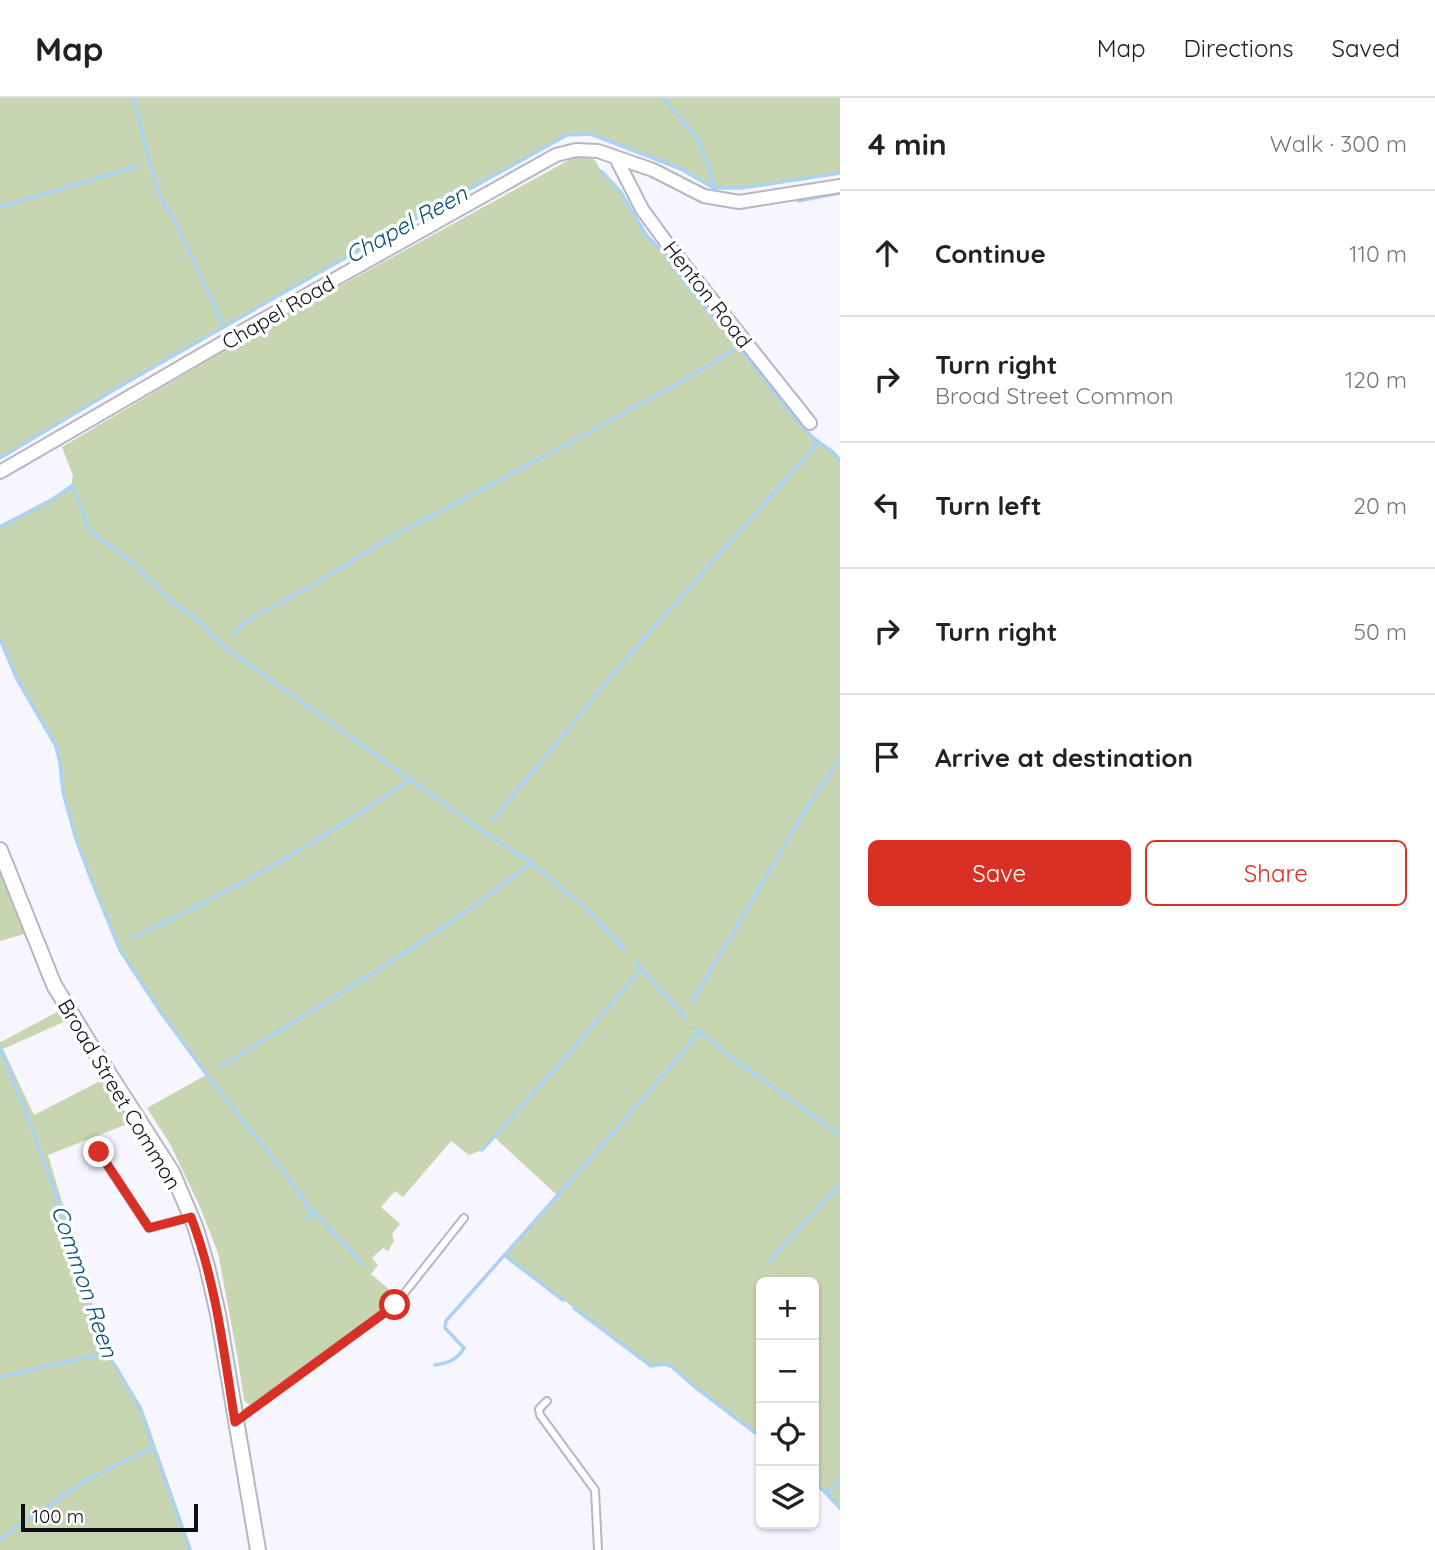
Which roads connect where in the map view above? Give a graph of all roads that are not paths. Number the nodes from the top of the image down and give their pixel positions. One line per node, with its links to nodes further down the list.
1 (615, 158): 2 (street, Chapel Road); 3 (street, Henton Road); 4 (street, Chapel Road)
2 (840, 186)
3 (810, 423)
4 (0, 472)
5 (0, 850): 7 (street, Broad Street Common)
6 (99, 1152): 7 (lane)
7 (191, 1217): 10 (street, Broad Street Common)
8 (464, 1218): 10 (lane)
9 (547, 1402): 12 (lane)
10 (235, 1422): 11 (street, Broad Street Common)
11 (258, 1550)
12 (598, 1550)

